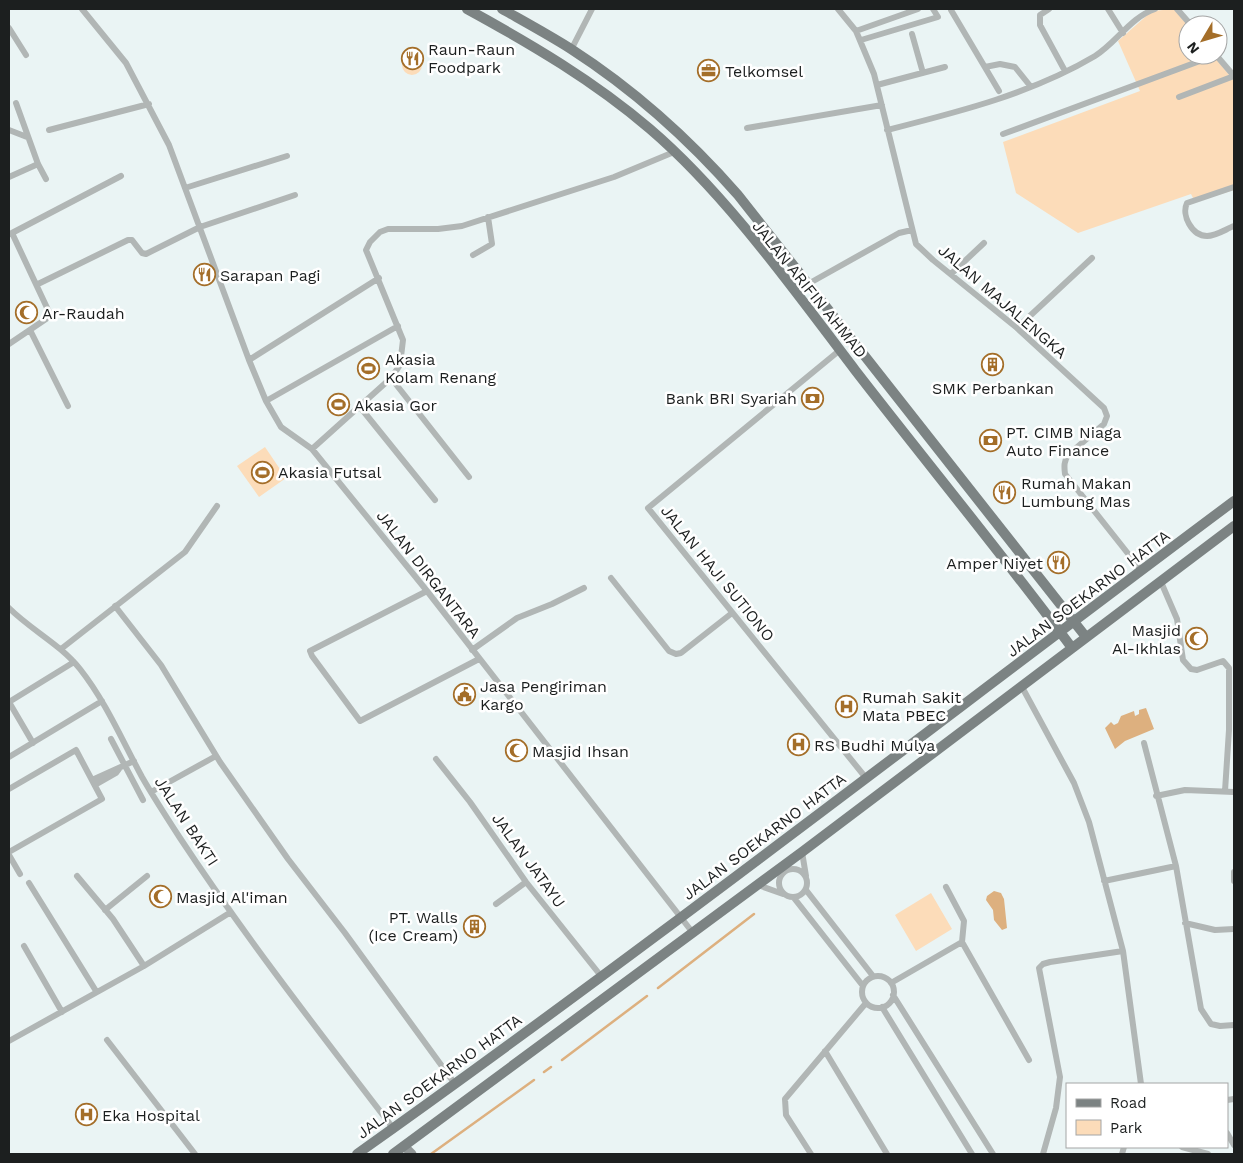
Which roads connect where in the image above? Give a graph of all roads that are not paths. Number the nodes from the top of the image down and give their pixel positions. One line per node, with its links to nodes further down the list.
1 (82, 9): 32 (street, JALAN DIRGANTARA)
2 (467, 9): 40 (main road, JALAN ARIFIN AHMAD)
3 (502, 9): 18 (main road, JALAN ARIFIN AHMAD)
4 (592, 9): 18 (street)
5 (838, 9): 14 (street, JALAN MAJALENGKA)
6 (918, 9): 14 (street)
7 (933, 9): 12 (street)
8 (951, 9): 12 (street); 23 (street)
9 (1049, 9): 24 (street)
10 (1108, 9): 15 (street)
11 (1155, 9): 15 (street)
12 (938, 17): 17 (street)
13 (9, 28): 19 (street)
14 (856, 31): 17 (street, JALAN MAJALENGKA)
15 (1123, 33): 24 (street)
16 (912, 34): 25 (street)
17 (861, 40): 27 (street, JALAN MAJALENGKA)
18 (572, 50): 55 (main road, JALAN ARIFIN AHMAD)
19 (26, 55)
20 (1189, 65): 38 (street)
21 (1225, 65): 26 (street)
22 (945, 67): 25 (street)
23 (985, 67): 28 (street); 29 (street)
24 (1065, 71): 28 (street)
25 (923, 73): 27 (street)
26 (1234, 76): 30 (street)
27 (877, 85): 33 (street, JALAN MAJALENGKA)
28 (1031, 87): 37 (street)
29 (999, 91)
30 (1179, 97)
31 (16, 104): 39 (street)
32 (149, 104): 36 (street); 47 (street, JALAN DIRGANTARA)
33 (882, 105): 34 (street); 37 (street, JALAN MAJALENGKA)
34 (747, 128)
35 (9, 130): 39 (street)
36 (49, 130)
37 (888, 130): 52 (street, JALAN MAJALENGKA)
38 (1003, 134)
39 (27, 136): 42 (street)
40 (674, 152): 49 (street); 58 (main road, JALAN ARIFIN AHMAD)
41 (286, 156): 47 (street)
42 (38, 164): 44 (street); 45 (street)
43 (121, 176): 53 (street)
44 (9, 177)
45 (46, 179)
46 (1234, 187): 50 (street)
47 (185, 188): 51 (street, JALAN DIRGANTARA)
48 (295, 195): 51 (street)
49 (488, 218): 56 (street); 60 (street)
50 (1234, 226)
51 (200, 227): 61 (street); 68 (street, JALAN DIRGANTARA)
52 (912, 230): 59 (street, JALAN MAJALENGKA); 62 (street)
53 (10, 234): 61 (street)
54 (984, 243): 59 (street)
55 (781, 250): 58 (main road); 62 (main road, JALAN ARIFIN AHMAD)
56 (472, 255)
57 (1092, 258): 64 (street)
58 (768, 259): 67 (main road, JALAN ARIFIN AHMAD)
59 (951, 274): 64 (street, JALAN MAJALENGKA)
60 (380, 278): 63 (street); 68 (street)
61 (38, 284): 65 (street)
62 (808, 284): 87 (main road, JALAN ARIFIN AHMAD)
63 (398, 326): 69 (street); 70 (street)
64 (1017, 328): 79 (street, JALAN MAJALENGKA)
65 (30, 330): 66 (street); 71 (street)
66 (9, 344)
67 (840, 350): 86 (street, JALAN HAJI SUTIONO); 88 (main road, JALAN ARIFIN AHMAD)
68 (249, 360): 70 (street, JALAN DIRGANTARA)
69 (391, 378): 72 (street); 74 (street)
70 (266, 401): 73 (street, JALAN DIRGANTARA)
71 (68, 406)
72 (360, 407): 73 (street); 75 (street)
73 (312, 449): 83 (street, JALAN DIRGANTARA)
74 (470, 477)
75 (435, 500)
76 (1234, 501): 79 (main road, JALAN SOEKARNO HATTA)
77 (217, 506): 84 (street)
78 (1234, 526): 81 (main road, JALAN SOEKARNO HATTA)
79 (1141, 570): 87 (main road, JALAN SOEKARNO HATTA)
80 (610, 578): 86 (street)
81 (1161, 582): 89 (main road, JALAN SOEKARNO HATTA); 100 (street)
82 (584, 588): 92 (street)
83 (427, 591): 92 (street, JALAN DIRGANTARA); 94 (street)
84 (115, 606): 91 (street); 105 (street)
85 (9, 608): 91 (street, JALAN BAKTI)
86 (732, 613): 109 (street, JALAN HAJI SUTIONO)
87 (1074, 622): 88 (main road, JALAN SOEKARNO HATTA); 89 (main road, JALAN ARIFIN AHMAD)
88 (1061, 633): 90 (main road, JALAN ARIFIN AHMAD); 93 (main road, JALAN SOEKARNO HATTA)
89 (1086, 637): 90 (main road, JALAN SOEKARNO HATTA)
90 (1072, 648): 96 (main road, JALAN SOEKARNO HATTA)
91 (61, 649): 95 (street, JALAN BAKTI)
92 (472, 650): 94 (street, JALAN DIRGANTARA)
93 (1039, 650): 96 (main road); 109 (main road, JALAN SOEKARNO HATTA)
94 (479, 660): 137 (street, JALAN DIRGANTARA)
95 (74, 662): 98 (street, JALAN BAKTI); 99 (street)
96 (1049, 666): 97 (main road, JALAN SOEKARNO HATTA)
97 (1022, 687): 117 (main road, JALAN SOEKARNO HATTA); 125 (street)
98 (102, 701): 102 (street); 107 (street, JALAN BAKTI)
99 (9, 702): 102 (street)
100 (1232, 729): 112 (street)
101 (111, 739): 108 (street)
102 (33, 743): 104 (street)
103 (1144, 743): 115 (street)
104 (9, 756)
105 (216, 756): 113 (street); 160 (street)
106 (436, 759): 127 (street, JALAN JATAYU)
107 (134, 761): 108 (street); 113 (street, JALAN BAKTI)
108 (122, 767): 110 (street); 116 (street)
109 (866, 778): 137 (main road, JALAN SOEKARNO HATTA)
110 (93, 782): 111 (street); 118 (street)
111 (9, 789)
112 (1225, 791): 114 (street); 115 (street)
113 (151, 792): 136 (street, JALAN BAKTI)
114 (1234, 792)
115 (1156, 796): 119 (street)
116 (143, 800)
117 (802, 852): 124 (street); 129 (main road, JALAN SOEKARNO HATTA)
118 (9, 853): 121 (street)
119 (1176, 866): 125 (street); 138 (street)
120 (1234, 872): 126 (street)
121 (20, 874)
122 (77, 876): 135 (street)
123 (147, 876): 135 (street)
124 (806, 877): 131 (street); 132 (street)
125 (1104, 881): 143 (street)
126 (1234, 881)
127 (526, 882): 134 (street); 145 (street, JALAN JATAYU)
128 (29, 883): 149 (street)
129 (758, 885): 132 (street); 140 (main road, JALAN SOEKARNO HATTA)
130 (946, 887): 141 (street)
131 (806, 890): 133 (street); 146 (street)
132 (783, 894): 133 (street)
133 (794, 898): 148 (street)
134 (496, 904)
135 (105, 910): 144 (street)
136 (231, 912): 144 (street); 161 (street, JALAN BAKTI)
137 (680, 917): 140 (street, JALAN DIRGANTARA); 145 (main road, JALAN SOEKARNO HATTA)
138 (1185, 923): 139 (street); 154 (street)
139 (1234, 929)
140 (693, 933): 162 (main road, JALAN SOEKARNO HATTA)
141 (962, 942): 147 (street); 158 (street)
142 (24, 946): 153 (street)
143 (1123, 951): 159 (street); 172 (street)
144 (144, 966): 149 (street)
145 (601, 976): 160 (main road, JALAN SOEKARNO HATTA)
146 (873, 976): 147 (street); 148 (street)
147 (891, 983): 150 (street)
148 (863, 986): 151 (street)
149 (96, 991): 153 (street)
150 (893, 995): 152 (street); 171 (street)
151 (866, 1003): 152 (street); 157 (street)
152 (882, 1007): 170 (street)
153 (62, 1012): 156 (street)
154 (1234, 1025)
155 (107, 1040): 164 (street)
156 (9, 1041)
157 (825, 1050): 168 (street); 169 (street)
158 (1029, 1060)
159 (1141, 1083)
160 (455, 1084): 161 (main road, JALAN SOEKARNO HATTA)
161 (393, 1128): 165 (main road, JALAN SOEKARNO HATTA)
162 (404, 1146): 166 (main road, JALAN SOEKARNO HATTA); 167 (main road)
163 (1186, 1148): 173 (street)
164 (196, 1154)
165 (357, 1154)
166 (393, 1154)
167 (412, 1154)
168 (810, 1154)
169 (887, 1154)
170 (972, 1154)
171 (993, 1154)
172 (1043, 1154)
173 (1208, 1154)

